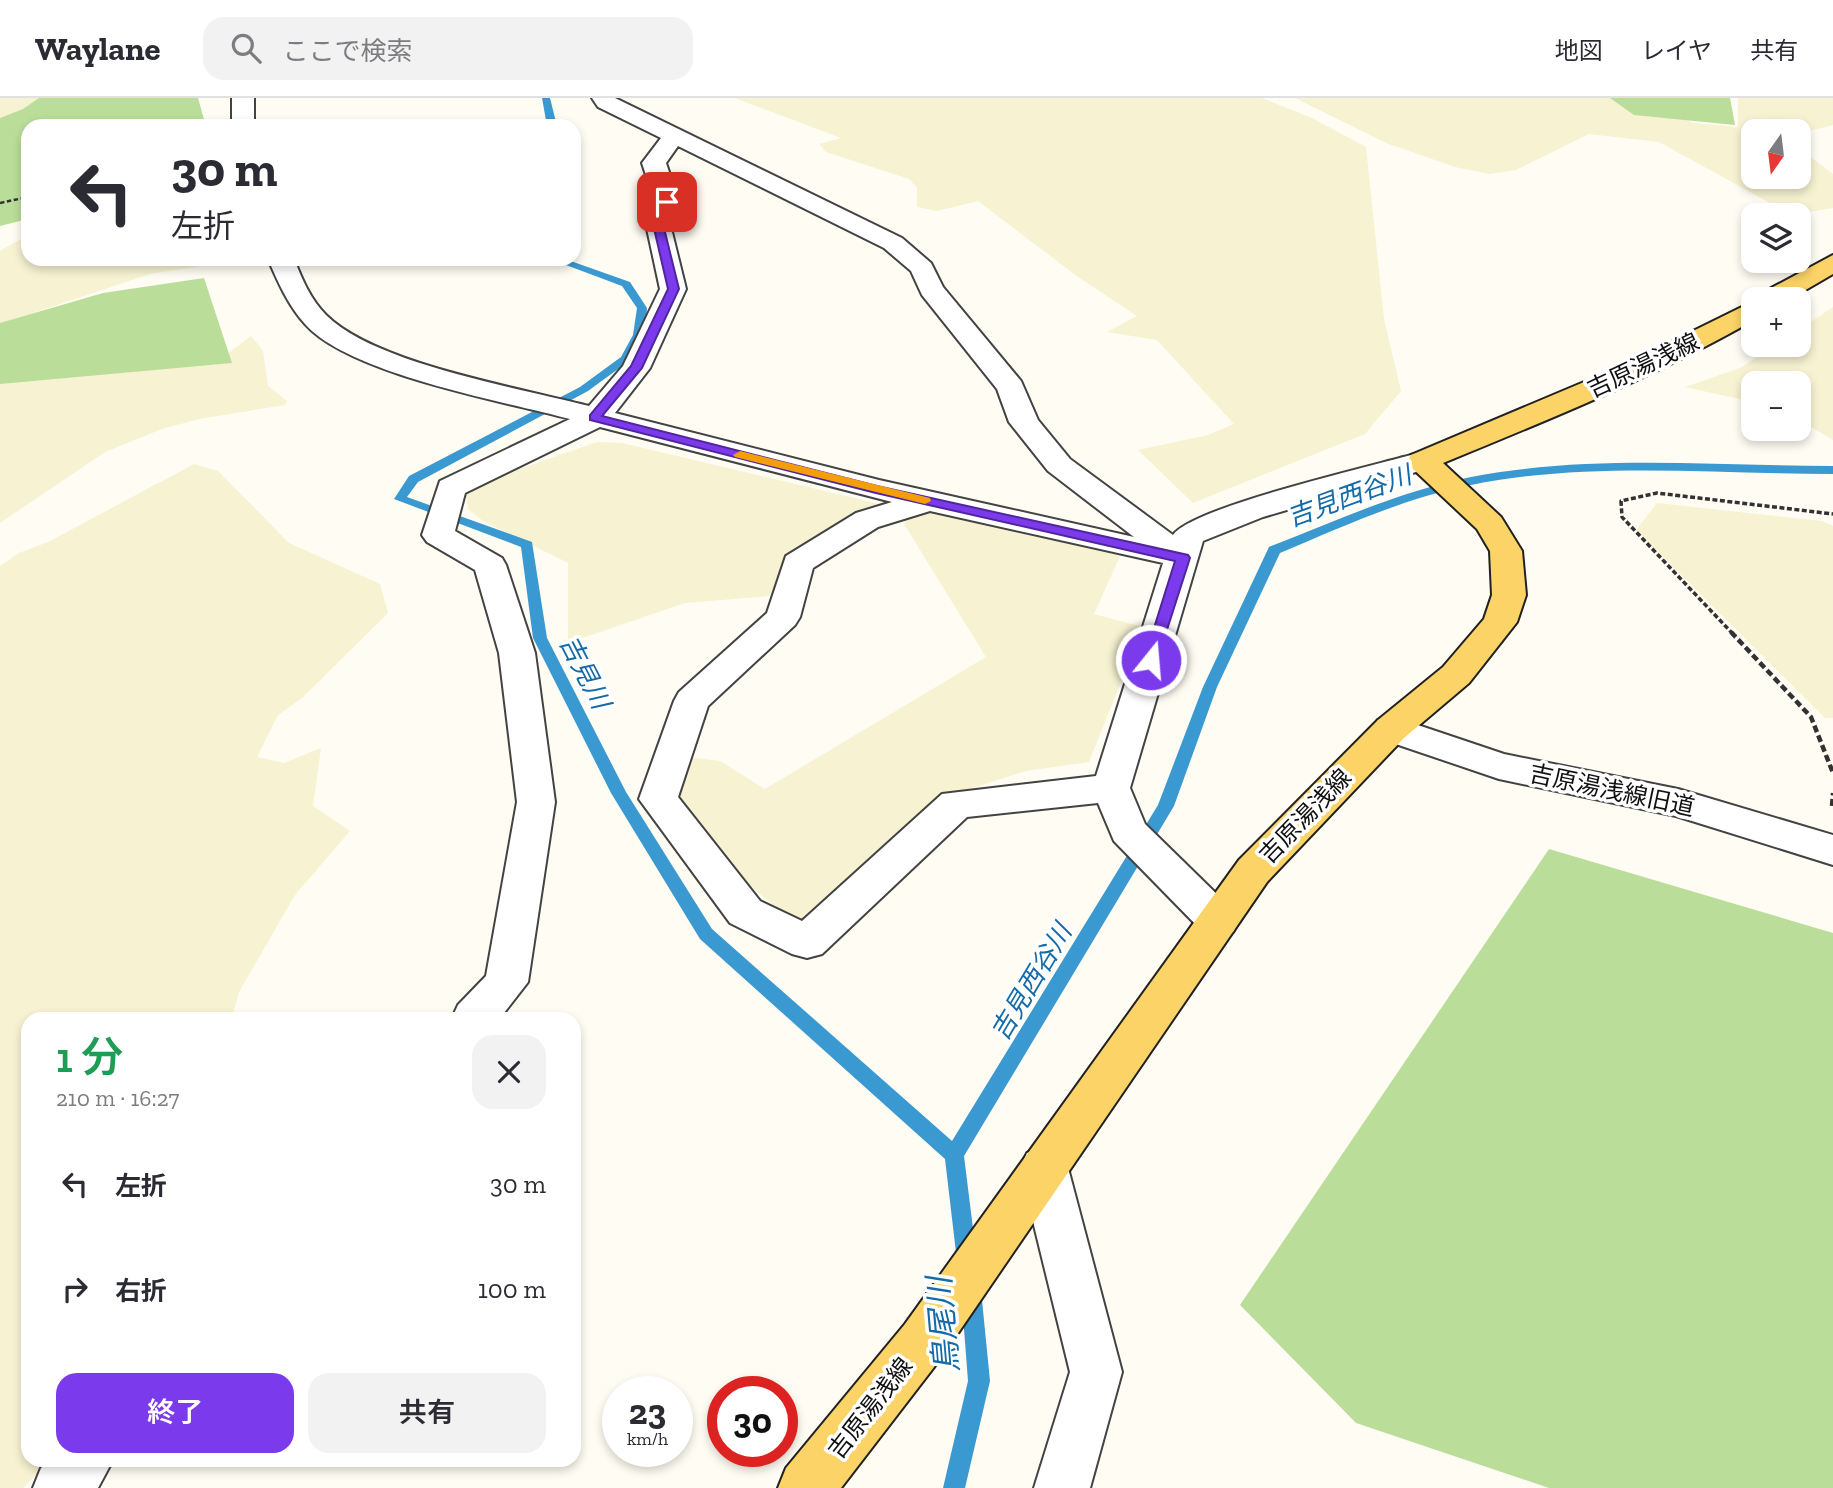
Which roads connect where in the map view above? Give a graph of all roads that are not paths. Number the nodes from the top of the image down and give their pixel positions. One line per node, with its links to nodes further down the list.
1 (243, 98): 3 (street)
2 (603, 98): 4 (street)
3 (243, 119)
4 (675, 135): 9 (street); 12 (street)
5 (1833, 263): 7 (main road)
6 (284, 266): 9 (street)
7 (1792, 287)
8 (1741, 317): 10 (main road, 吉原湯浅線)
9 (595, 418): 11 (street); 17 (street)
10 (1422, 461): 12 (street); 13 (main road, 吉原湯浅線)
11 (929, 502): 12 (street); 14 (street)
12 (1183, 558): 14 (street)
13 (1391, 729): 15 (street, 吉原湯浅線旧道); 16 (main road, 吉原湯浅線)
14 (1111, 788): 16 (street)
15 (1833, 850)
16 (1217, 921): 18 (main road, 吉原湯浅線)
17 (479, 1012)
18 (1044, 1168): 21 (main road, 吉原湯浅線); 22 (street)
19 (80, 1467): 20 (street)
20 (61, 1488)
21 (806, 1488)
22 (1062, 1488)

